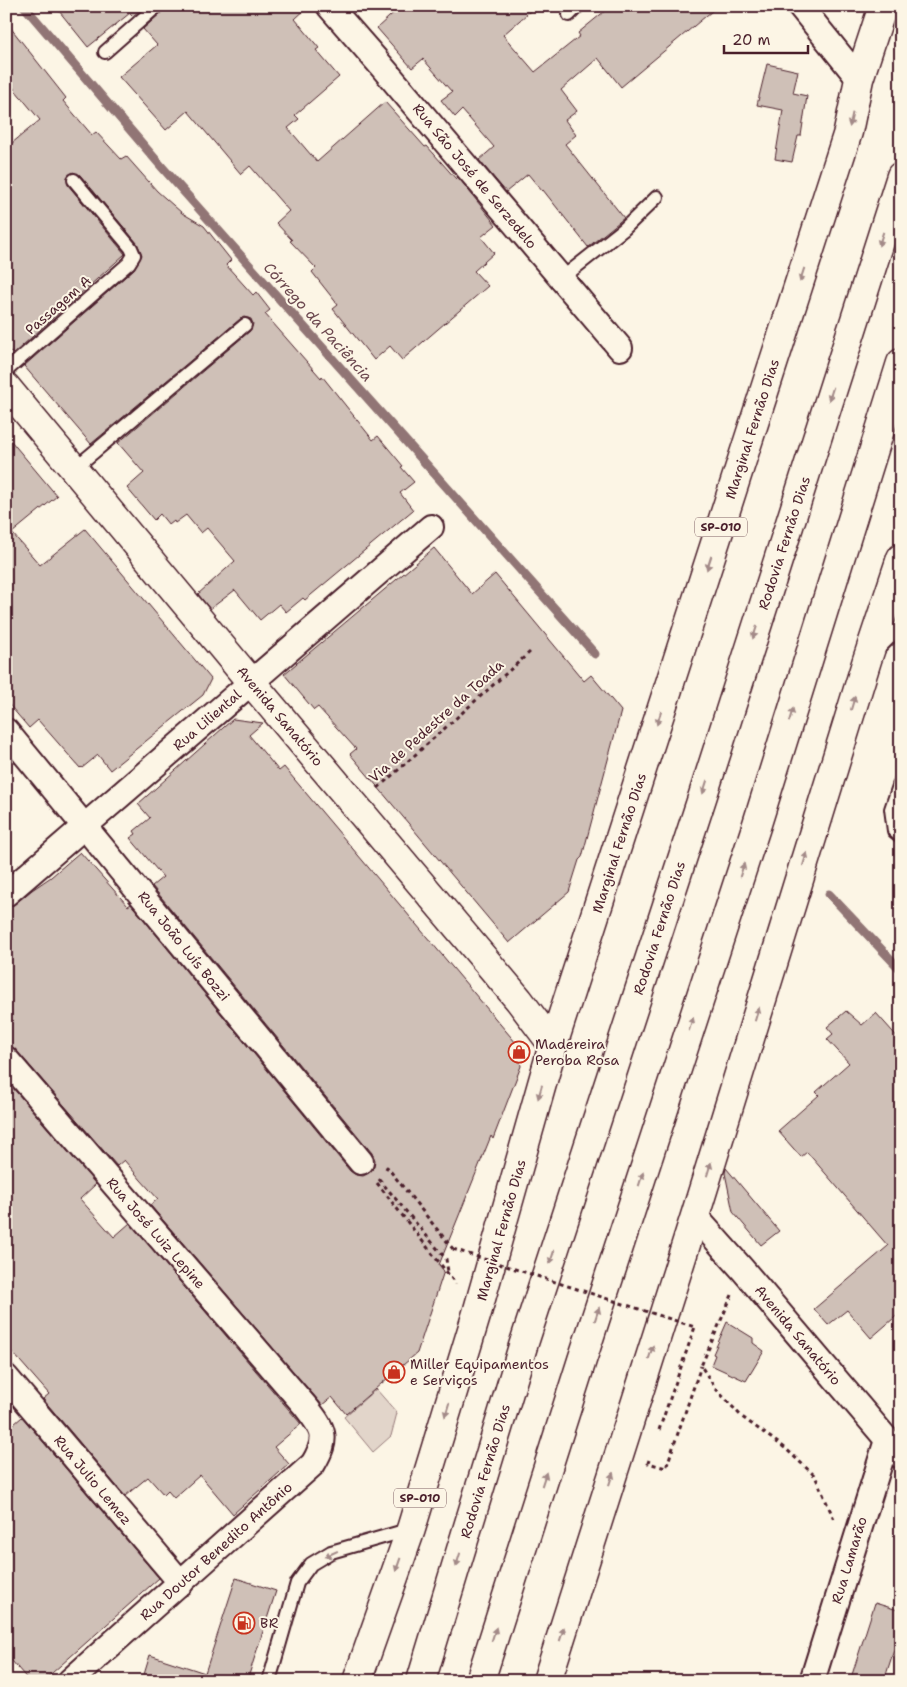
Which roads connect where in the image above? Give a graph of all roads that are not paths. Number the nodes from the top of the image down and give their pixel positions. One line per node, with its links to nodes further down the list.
1 (157, 6): 5 (lane)
2 (329, 6): 10 (street, Rua São José de Serzedelo)
3 (800, 6): 6 (street)
4 (883, 6): 6 (main road, Marginal Fernão Dias / SP-010)
5 (105, 52)
6 (859, 79): 27 (main road, Marginal Fernão Dias / SP-010, one-way to 27)
7 (901, 176): 39 (main road, Rodovia Fernão Dias, one-way to 39)
8 (74, 180): 14 (lane, Passagem A)
9 (657, 197): 10 (lane)
10 (562, 278): 12 (street, Rua São José de Serzedelo)
11 (245, 325): 16 (lane)
12 (620, 348)
13 (901, 363): 40 (main road, one-way to 13)
14 (6, 371)
15 (6, 387): 16 (main road, Avenida Sanatório)
16 (75, 468): 21 (main road, Avenida Sanatório)
17 (431, 527): 21 (street, Rua Liliental)
18 (901, 558): 20 (main road)
19 (901, 626): 20 (lane)
20 (867, 660): 30 (main road, one-way to 20)
21 (251, 682): 24 (street, Rua Liliental); 27 (main road, Avenida Sanatório)
22 (6, 730): 24 (street, Rua João Luís Bozzi)
23 (901, 780): 25 (lane)
24 (85, 826): 26 (street, Rua Liliental); 29 (street, Rua João Luís Bozzi)
25 (901, 837)
26 (6, 894)
27 (553, 1046): 34 (main road, Marginal Fernão Dias / SP-010, one-way to 34)
28 (6, 1059): 32 (street, Rua José Luiz Lepine)
29 (373, 1170)
30 (695, 1216): 33 (street, Avenida Sanatório); 41 (main road, one-way to 30)
31 (6, 1377): 35 (street, Rua Julio Lemez)
32 (306, 1407): 35 (street, Rua Doutor Benedito Antônio)
33 (894, 1448): 42 (street, Rua Lamarão)
34 (410, 1529): 37 (lane, one-way to 37); 38 (main road, Marginal Fernão Dias / SP-010, one-way to 38)
35 (181, 1583): 36 (street, Rua Doutor Benedito Antônio)
36 (70, 1681)
37 (269, 1681)
38 (357, 1681)
39 (421, 1681)
40 (480, 1681)
41 (547, 1681)
42 (812, 1681)

